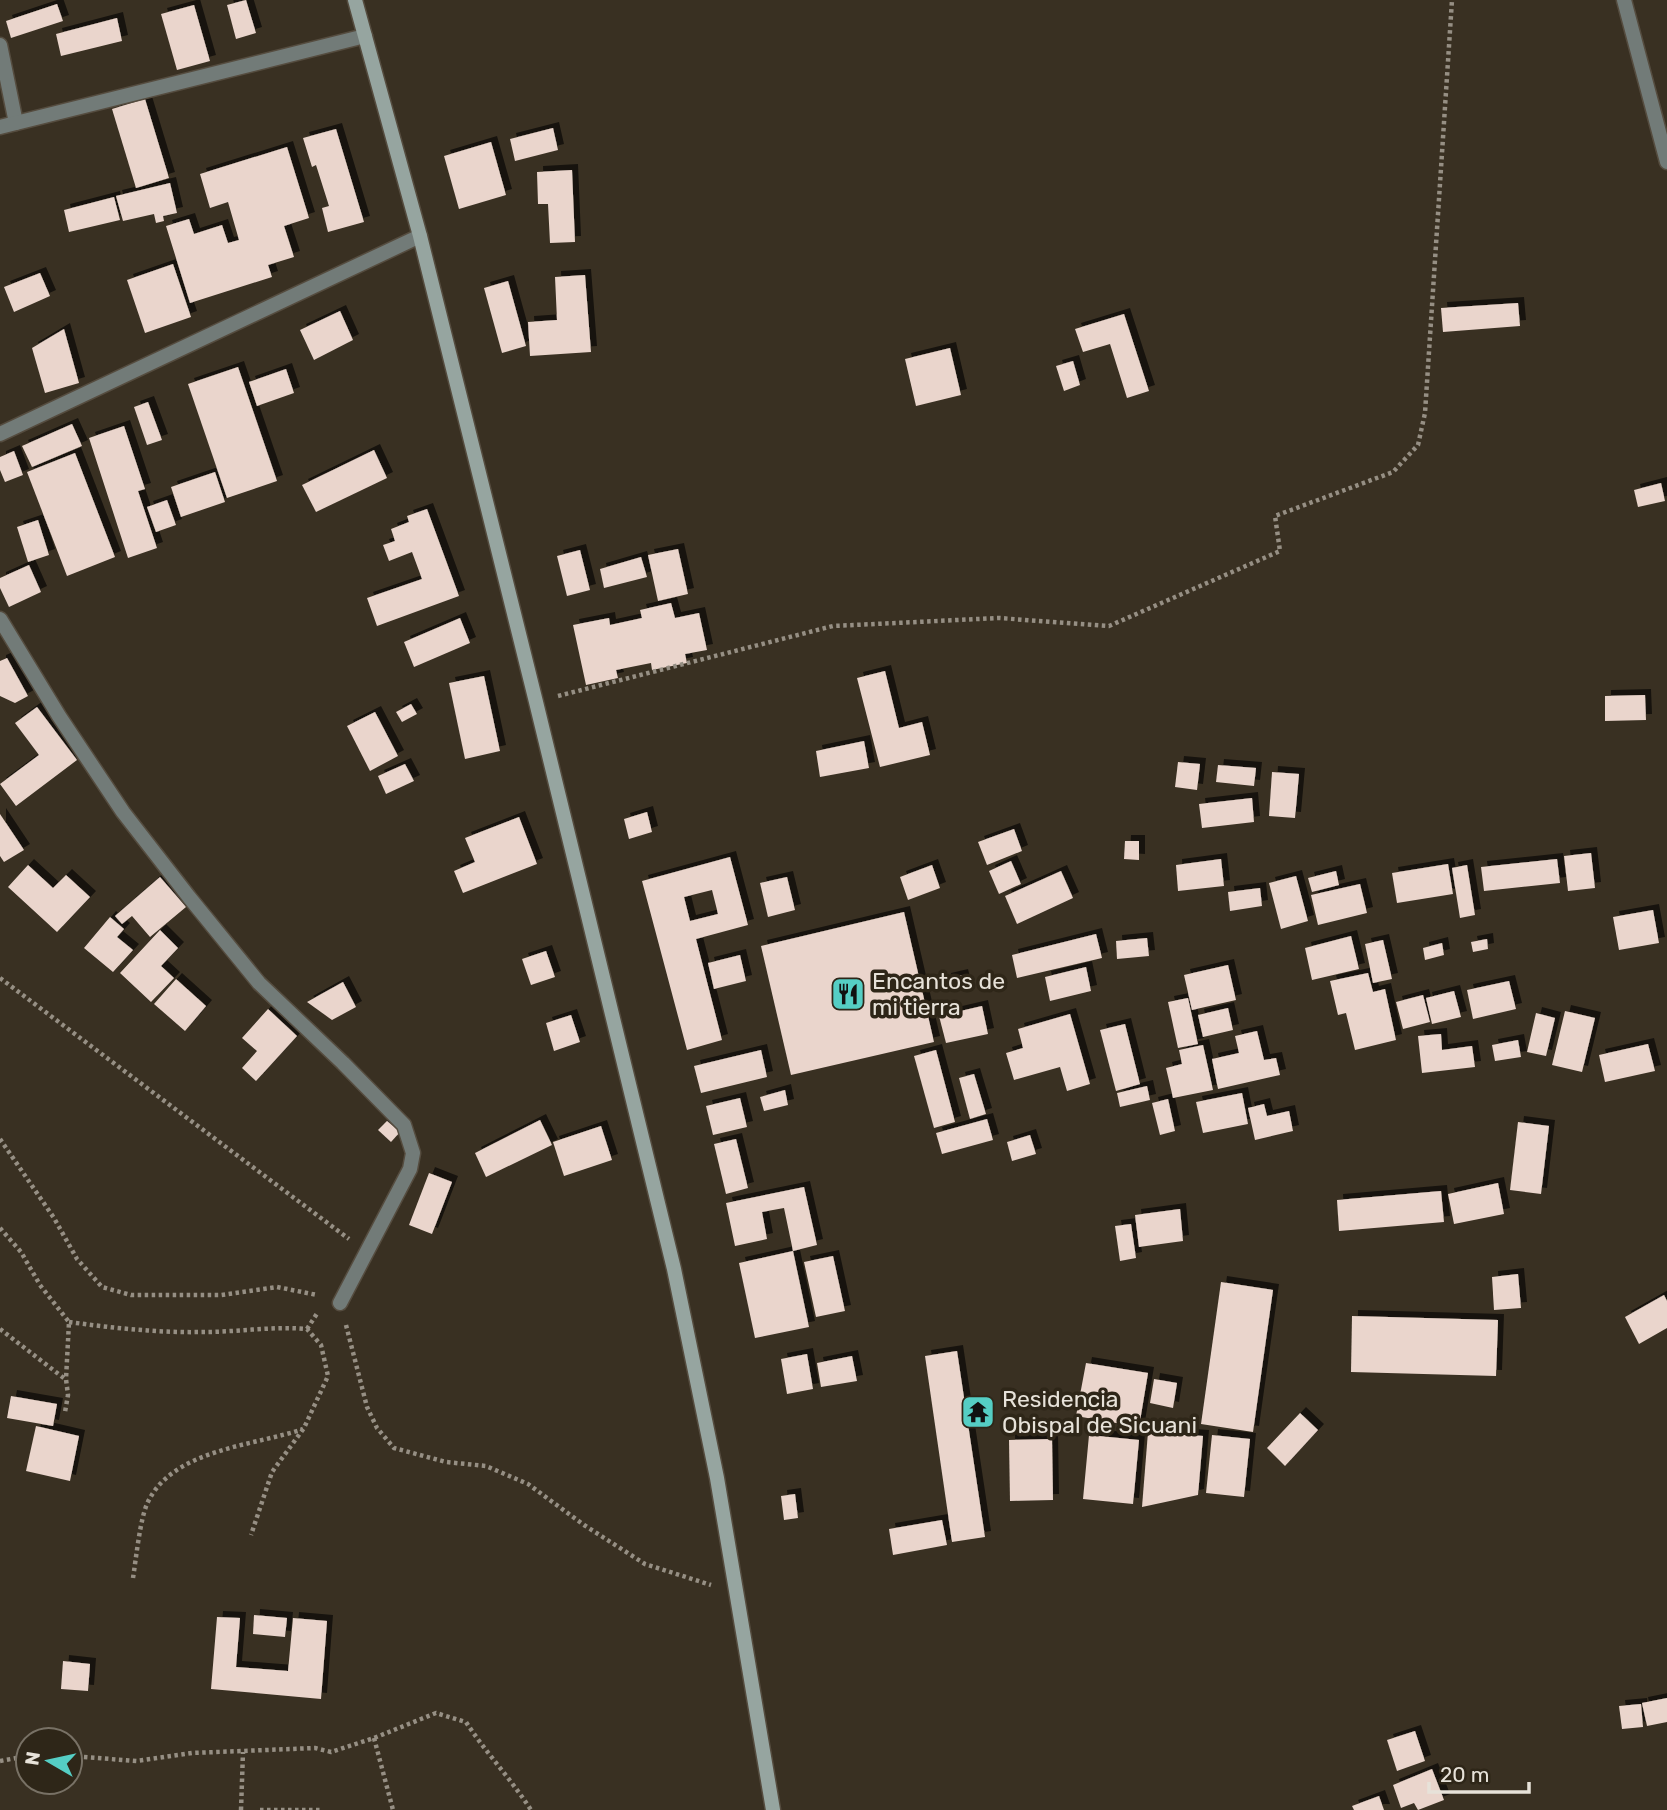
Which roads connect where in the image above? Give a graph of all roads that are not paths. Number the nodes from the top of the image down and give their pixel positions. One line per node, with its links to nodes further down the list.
1 (355, 0): 3 (street)
2 (1624, 0): 7 (street)
3 (365, 36): 5 (street); 8 (street)
4 (0, 45): 5 (street)
5 (16, 123): 6 (street)
6 (0, 127)
7 (1667, 162)
8 (420, 236): 9 (street); 12 (street)
9 (0, 434)
10 (0, 619): 11 (street)
11 (340, 1303)
12 (773, 1810)

